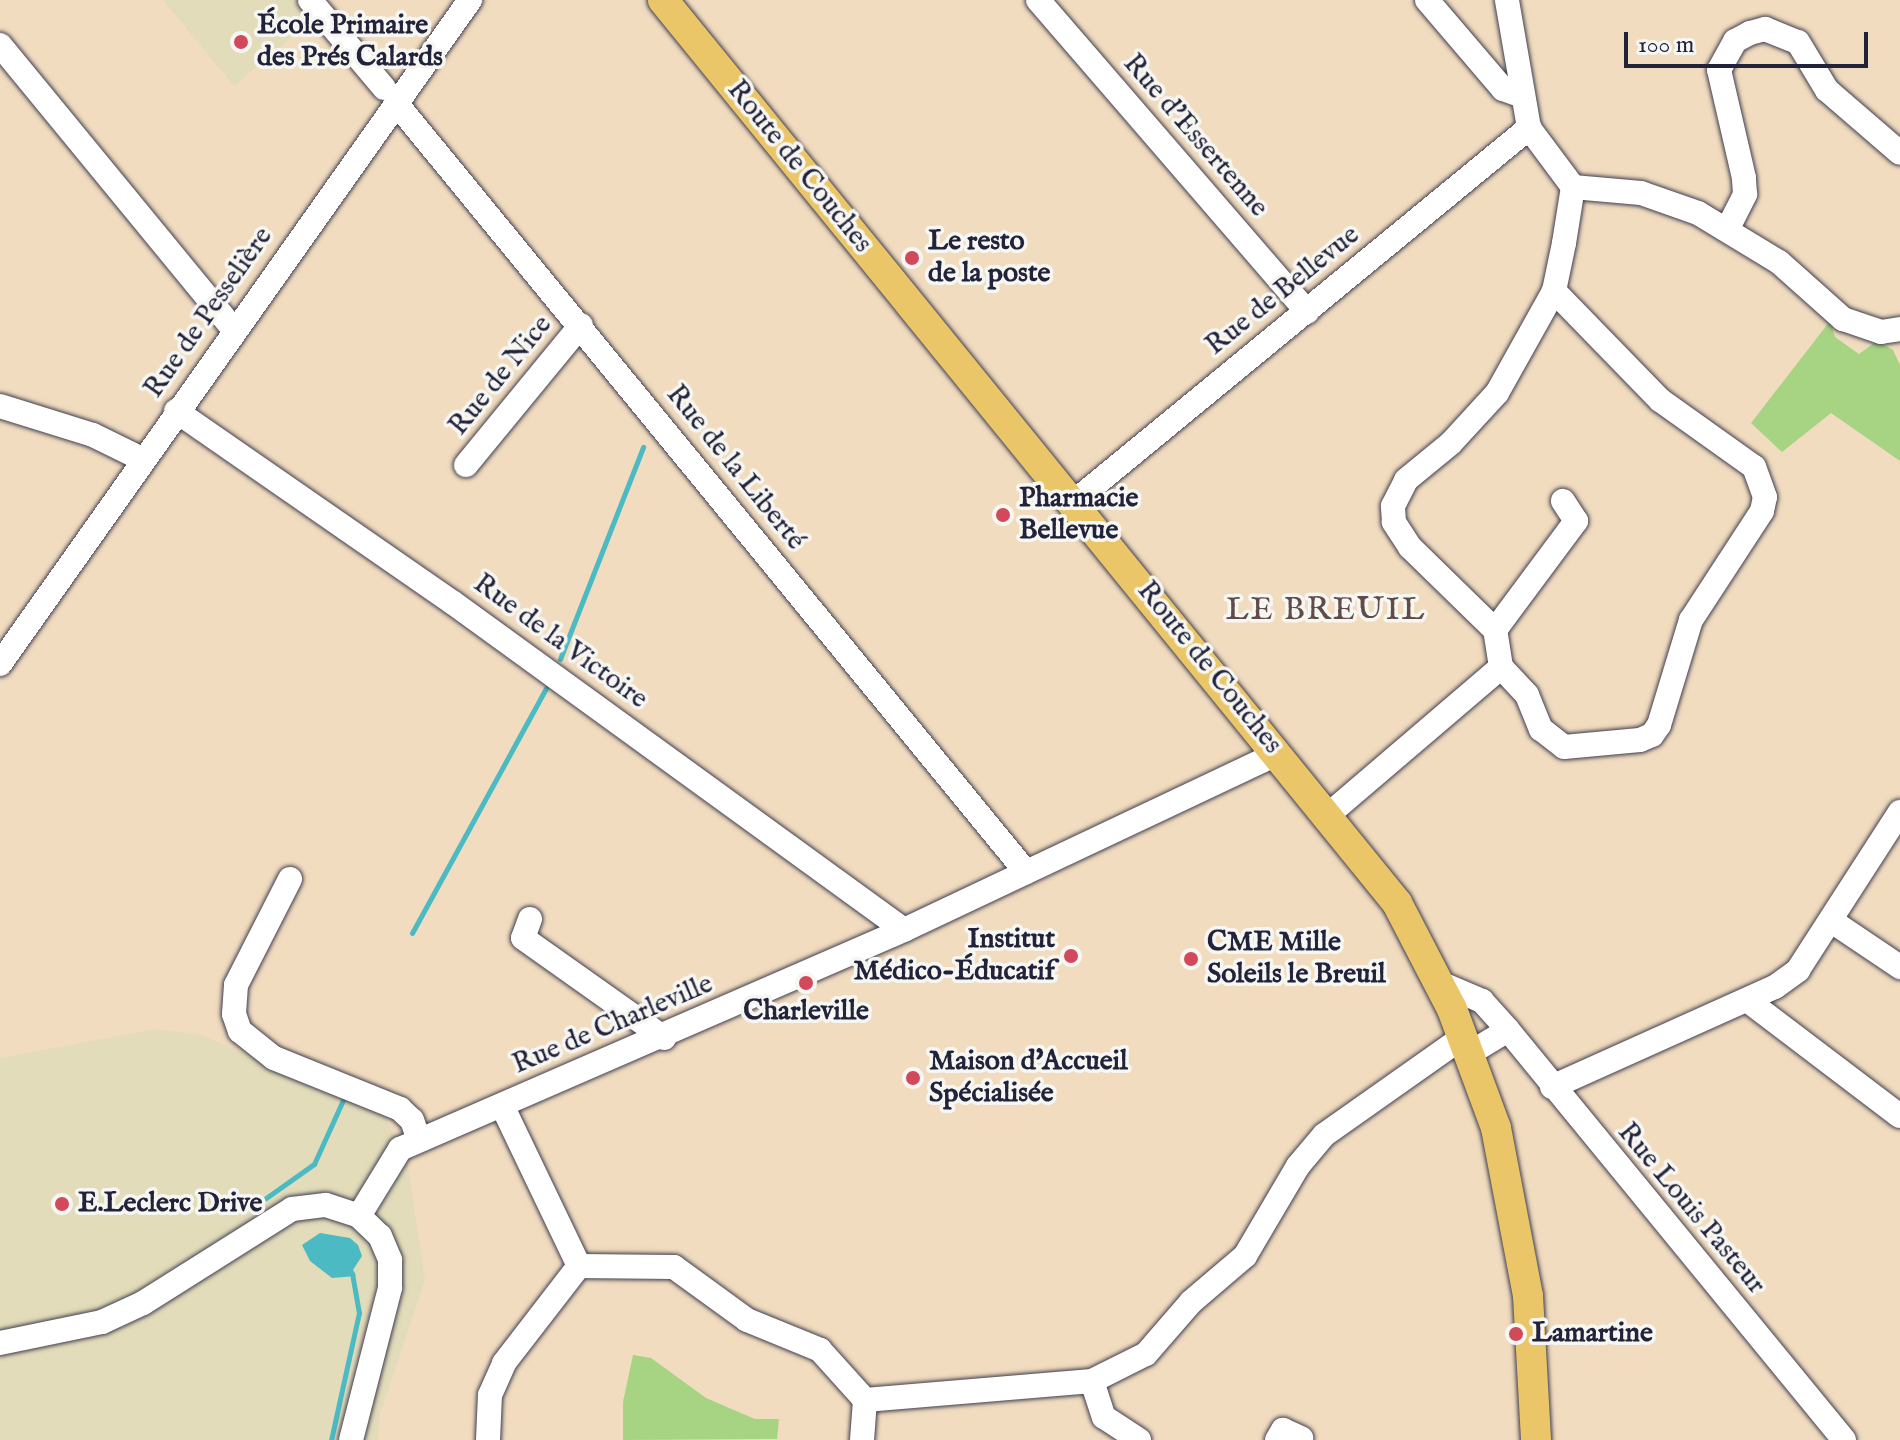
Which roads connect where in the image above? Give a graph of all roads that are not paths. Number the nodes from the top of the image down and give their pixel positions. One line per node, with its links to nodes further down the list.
1 (310, 0): 8 (street, Rue de la Liberté)
2 (470, 0): 8 (street, Rue de Pesselière)
3 (663, 0): 23 (main road, Route de Couches)
4 (1038, 0): 15 (street, Rue d'Essertenne)
5 (1427, 0): 9 (street)
6 (1507, 0): 9 (street)
7 (0, 45): 17 (street)
8 (390, 95): 16 (street, Rue de la Liberté); 17 (street, Rue de Pesselière)
9 (1522, 96): 10 (street)
10 (1529, 128): 12 (street); 15 (street, Rue de Bellevue)
11 (1900, 153): 13 (street)
12 (1573, 187): 13 (street); 14 (street)
13 (1728, 228): 18 (street)
14 (1554, 291): 25 (street); 27 (street)
15 (1307, 312): 23 (street, Rue de Bellevue)
16 (581, 325): 22 (street, Rue de Nice); 31 (street, Rue de la Liberté)
17 (233, 329): 20 (street, Rue de Pesselière)
18 (1900, 329)
19 (0, 406): 21 (street)
20 (176, 411): 21 (street, Rue de Pesselière); 35 (street, Rue de la Victoire)
21 (142, 459): 26 (street, Rue de Pesselière)
22 (466, 465)
23 (1075, 501): 28 (main road, Route de Couches)
24 (1563, 501): 25 (street)
25 (1495, 630): 27 (street)
26 (0, 664)
27 (1501, 667): 30 (street)
28 (1278, 753): 30 (main road, Route de Couches); 31 (street, Rue de Charleville)
29 (1900, 812): 34 (street)
30 (1328, 815): 37 (main road, Route de Couches)
31 (1026, 872): 35 (street, Rue de Charleville)
32 (290, 879): 45 (street)
33 (530, 919): 40 (street)
34 (1833, 922): 36 (street); 38 (street)
35 (904, 930): 40 (street, Rue de Charleville)
36 (1900, 967)
37 (1446, 996): 39 (street); 41 (main road, Route de Couches)
38 (1747, 1000): 42 (street); 44 (street)
39 (1501, 1023): 41 (street); 42 (street, Rue Louis Pasteur)
40 (664, 1038): 43 (street, Rue de Charleville)
41 (1466, 1045): 49 (street); 55 (main road, Route de Couches)
42 (1552, 1087): 56 (street, Rue Louis Pasteur)
43 (502, 1105): 45 (street, Rue de Charleville); 47 (street)
44 (1900, 1116)
45 (419, 1140): 46 (street, Rue de Charleville)
46 (359, 1216): 48 (street); 51 (street)
47 (579, 1266): 50 (street); 52 (street)
48 (0, 1343)
49 (1092, 1381): 50 (street); 54 (street)
50 (865, 1400): 53 (street)
51 (351, 1440)
52 (488, 1440)
53 (862, 1440)
54 (1139, 1440)
55 (1536, 1440)
56 (1844, 1440)

